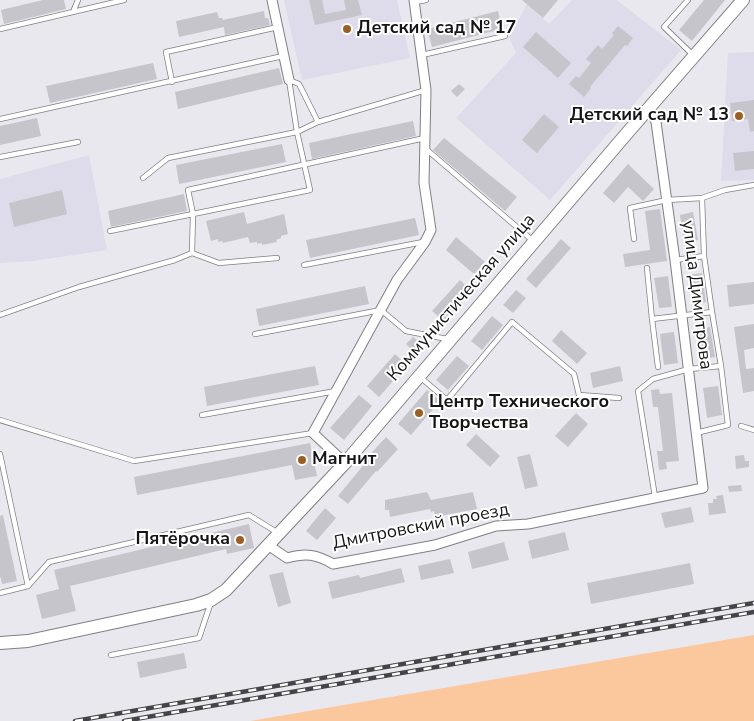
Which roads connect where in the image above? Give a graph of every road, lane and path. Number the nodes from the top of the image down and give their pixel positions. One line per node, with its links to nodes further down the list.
1 (78, 0): 8 (lane)
2 (124, 0): 8 (lane)
3 (272, 0): 9 (street)
4 (426, 0): 7 (lane)
5 (688, 0): 14 (lane)
6 (743, 0): 14 (street, Коммунистическая улица)
7 (414, 1): 12 (street)
8 (73, 12): 10 (lane)
9 (278, 27): 13 (street); 16 (lane)
10 (0, 29)
11 (505, 36): 12 (lane)
12 (422, 55): 17 (street)
13 (283, 56): 15 (street); 16 (lane)
14 (694, 56): 18 (street, Коммунистическая улица)
15 (289, 80): 20 (lane); 21 (lane)
16 (172, 82): 19 (lane)
17 (426, 90): 20 (lane); 22 (street)
18 (649, 108): 30 (street, улица Димитрова); 35 (street, Коммунистическая улица)
19 (0, 120)
20 (318, 122): 21 (lane)
21 (297, 132): 26 (lane); 27 (lane)
22 (425, 138): 24 (street); 26 (lane)
23 (78, 142): 25 (lane)
24 (425, 148): 34 (street); 35 (lane)
25 (0, 157)
26 (304, 166): 31 (lane); 31 (lane)
27 (143, 178)
28 (754, 185): 29 (lane)
29 (702, 198): 30 (lane); 37 (lane)
30 (667, 200): 33 (lane); 39 (street, улица Димитрова)
31 (193, 214): 32 (lane); 36 (lane)
32 (110, 231)
33 (634, 239)
34 (425, 242): 40 (lane); 42 (street)
35 (534, 242): 48 (street, Коммунистическая улица)
36 (192, 253): 38 (lane); 45 (lane)
37 (704, 256): 39 (lane); 43 (lane)
38 (277, 258)
39 (675, 260): 44 (street, улица Димитрова)
40 (304, 265)
41 (647, 268): 46 (lane)
42 (381, 310): 47 (lane); 48 (lane); 53 (street)
43 (712, 312): 44 (lane); 49 (lane)
44 (682, 314): 46 (lane); 51 (street, улица Димитрова)
45 (0, 315)
46 (652, 319): 50 (lane)
47 (255, 334)
48 (450, 340): 52 (street, Коммунистическая улица)
49 (721, 366): 51 (lane); 60 (lane)
50 (658, 367)
51 (689, 369): 60 (street, улица Димитрова); 64 (lane)
52 (419, 376): 54 (lane); 62 (street, Коммунистическая улица)
53 (337, 390): 55 (lane); 59 (street)
54 (619, 398)
55 (202, 415)
56 (0, 420): 59 (lane)
57 (741, 426): 58 (lane)
58 (754, 430)
59 (313, 433): 62 (street)
60 (696, 433): 63 (street, улица Димитрова)
61 (0, 454): 67 (lane)
62 (345, 463): 65 (street, Коммунистическая улица)
63 (703, 488): 64 (street, Дмитровский проезд)
64 (655, 497): 66 (street, Дмитровский проезд)
65 (279, 533): 66 (street, Коммунистическая улица); 67 (lane)
66 (268, 545): 69 (street, Коммунистическая улица)
67 (28, 586): 68 (lane)
68 (0, 592)
69 (211, 600): 70 (street, Коммунистическая улица); 71 (lane)
70 (0, 643)
71 (111, 655)

